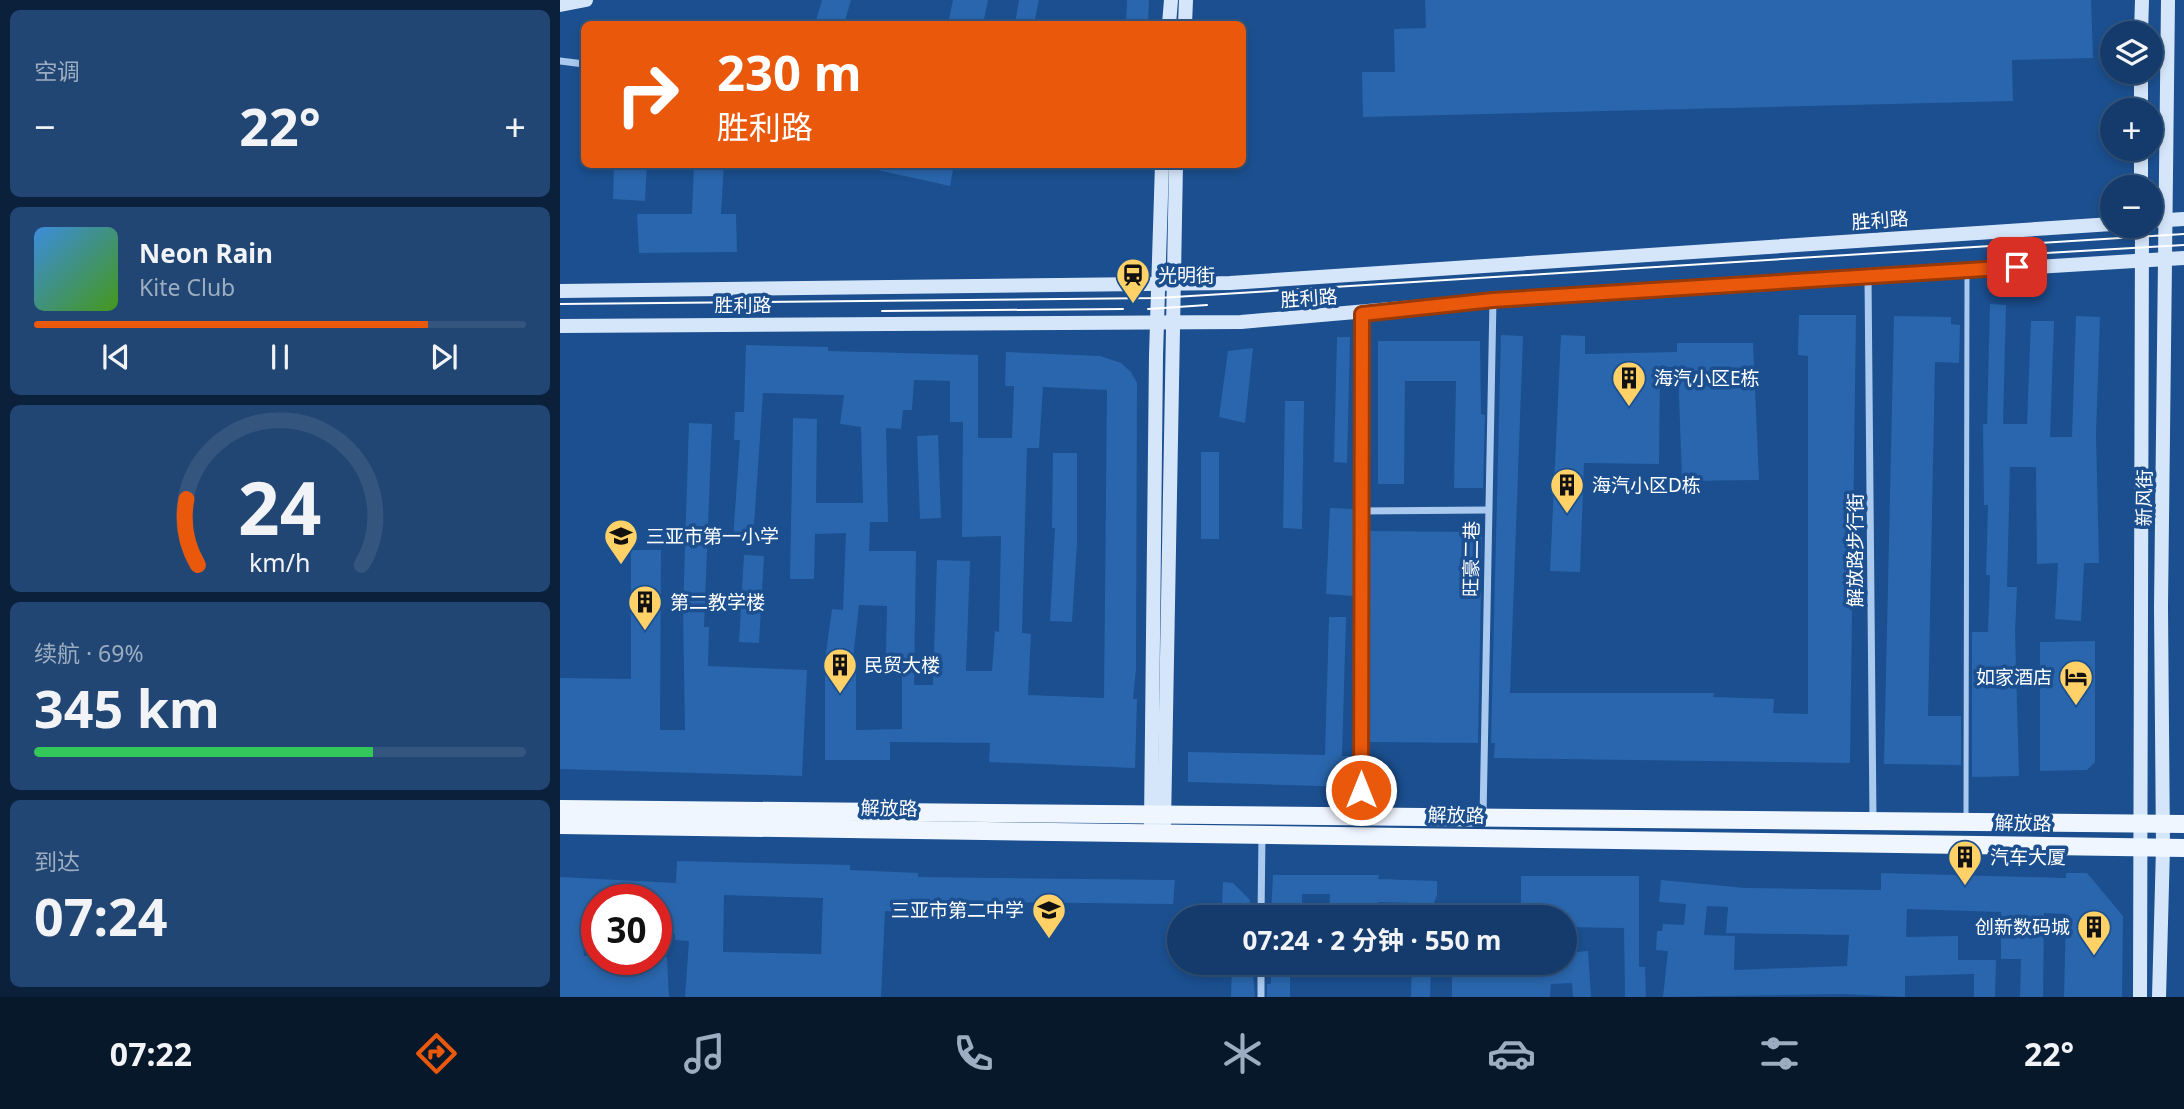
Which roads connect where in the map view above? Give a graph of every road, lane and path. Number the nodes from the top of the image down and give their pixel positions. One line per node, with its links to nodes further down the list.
1 (586, 0): 6 (main road)
2 (1171, 0): 7 (main road)
3 (1186, 0): 8 (main road)
4 (2142, 0): 9 (main road)
5 (2168, 0): 16 (main road, 新风街)
6 (560, 5)
7 (1169, 21)
8 (1185, 21)
9 (2141, 21)
10 (560, 61): 11 (street)
11 (581, 64)
12 (1169, 168): 25 (main road)
13 (1169, 168): 24 (main road)
14 (2184, 219): 16 (main road)
15 (2163, 220): 16 (main road)
16 (2166, 220): 19 (main road, 新风街)
17 (2100, 225): 25 (main road, 胜利路)
18 (2141, 238): 21 (main road, 新风街)
19 (2166, 258): 20 (main road, 胜利路); 21 (main road, 胜利路); 40 (main road, 新风街)
20 (2184, 258)
21 (2142, 259): 22 (main road, 胜利路); 39 (main road, 新风街)
22 (1967, 271): 23 (main road, 胜利路); 37 (lane)
23 (1868, 277): 27 (main road, 胜利路); 38 (street, 解放路步行街)
24 (1158, 284): 25 (main road, 胜利路); 26 (main road, 胜利路); 29 (main road)
25 (1174, 284): 30 (main road)
26 (560, 291)
27 (1493, 300): 28 (main road, 胜利路); 32 (street, 旺豪二巷)
28 (1362, 314): 30 (main road, 胜利路); 33 (street)
29 (1157, 323): 30 (main road, 胜利路); 31 (main road, 胜利路); 41 (main road)
30 (1174, 323): 41 (main road)
31 (560, 326)
32 (1487, 510): 33 (street); 36 (street, 旺豪二巷)
33 (1360, 511): 35 (street)
34 (560, 809): 41 (main road, 解放路)
35 (1361, 818): 36 (main road, 解放路); 41 (main road, 解放路)
36 (1482, 819): 38 (main road, 解放路)
37 (1966, 821): 38 (main road, 解放路); 39 (main road, 解放路)
38 (1872, 822)
39 (2141, 822): 40 (main road, 解放路); 45 (main road, 新风街)
40 (2163, 823): 42 (main road, 解放路); 46 (main road, 新风街)
41 (1157, 824): 43 (main road, 解放路); 44 (main road, 解放路)
42 (2184, 824)
43 (560, 825)
44 (1262, 834): 45 (main road, 解放路); 48 (street)
45 (2141, 847): 46 (main road, 解放路); 51 (main road, 新风街)
46 (2163, 848): 47 (main road, 解放路); 52 (main road, 新风街)
47 (2184, 848)
48 (1261, 905)
49 (1261, 975): 50 (street)
50 (1261, 997)
51 (2140, 997)
52 (2159, 997)

